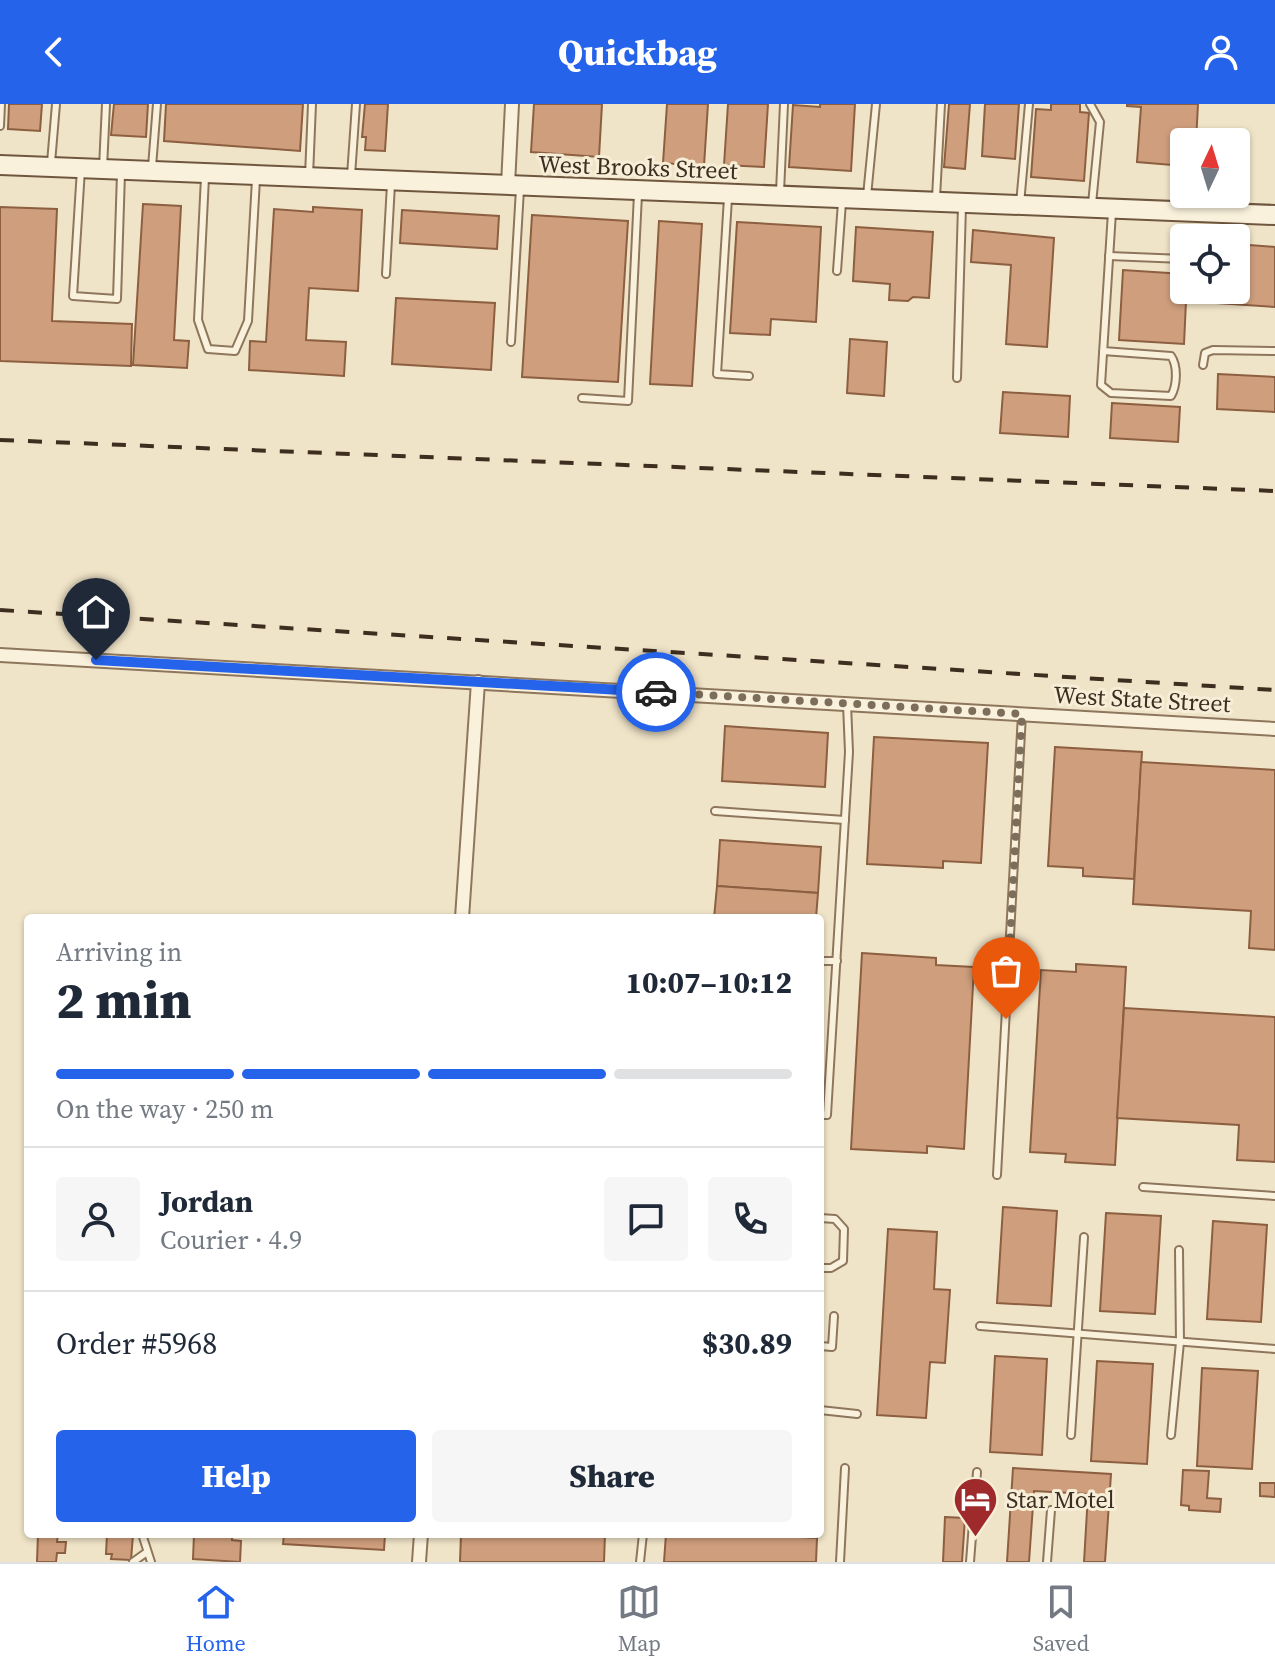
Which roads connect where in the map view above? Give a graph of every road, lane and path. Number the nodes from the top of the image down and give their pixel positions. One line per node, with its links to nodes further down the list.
1 (1, 104): 13 (lane)
2 (56, 104): 15 (lane)
3 (106, 104): 17 (lane)
4 (157, 104): 18 (lane)
5 (312, 104): 21 (lane)
6 (356, 104): 22 (lane)
7 (512, 104): 24 (street)
8 (784, 104): 27 (lane)
9 (876, 104): 29 (lane)
10 (941, 104): 30 (lane)
11 (1029, 104): 32 (lane)
12 (1090, 104): 33 (lane)
13 (0, 126)
14 (0, 165): 15 (street, West Brooks Street)
15 (51, 167): 16 (street, West Brooks Street)
16 (81, 168): 17 (street, West Brooks Street); 17 (lane)
17 (112, 169): 18 (street, West Brooks Street)
18 (152, 171): 19 (street, West Brooks Street)
19 (205, 173): 20 (street, West Brooks Street); 20 (lane)
20 (256, 175): 21 (street, West Brooks Street)
21 (309, 178): 22 (street, West Brooks Street)
22 (351, 179): 23 (street, West Brooks Street)
23 (391, 181): 24 (street, West Brooks Street); 39 (lane)
24 (514, 186): 25 (street, West Brooks Street); 40 (lane)
25 (638, 190): 26 (street, West Brooks Street); 46 (lane)
26 (728, 194): 27 (street, West Brooks Street); 44 (lane)
27 (780, 196): 28 (street, West Brooks Street)
28 (842, 198): 29 (street, West Brooks Street); 38 (lane)
29 (867, 199): 30 (street, West Brooks Street)
30 (935, 202): 31 (street, West Brooks Street)
31 (962, 203): 32 (street, West Brooks Street); 45 (lane)
32 (1020, 205): 33 (street, West Brooks Street)
33 (1092, 208): 34 (street, West Brooks Street)
34 (1112, 208): 35 (street, West Brooks Street); 36 (lane)
35 (1275, 215)
36 (1109, 256): 37 (lane); 41 (lane)
37 (1170, 258)
38 (837, 271)
39 (386, 274)
40 (511, 342)
41 (1103, 351): 41 (lane)
42 (1275, 351): 43 (lane)
43 (1203, 365)
44 (749, 376)
45 (957, 378)
46 (582, 398)
47 (0, 655): 48 (street, West State Street)
48 (478, 682): 49 (street, West State Street); 54 (street)
49 (847, 704): 50 (street, West State Street); 53 (lane)
50 (1022, 714): 51 (street, West State Street); 58 (lane)
51 (1275, 729)
52 (715, 811): 53 (lane)
53 (845, 820): 56 (lane)
54 (462, 914)
55 (824, 961): 56 (lane)
56 (837, 961): 57 (lane)
57 (824, 1115)
58 (997, 1175)
59 (1143, 1187): 60 (lane)
60 (1275, 1196)
61 (824, 1218): 64 (lane)
62 (1084, 1237): 67 (lane)
63 (1179, 1250): 68 (lane)
64 (824, 1268)
65 (834, 1316): 69 (lane)
66 (980, 1326): 67 (lane)
67 (1077, 1334): 68 (lane); 73 (lane)
68 (1180, 1342): 70 (lane); 74 (lane)
69 (824, 1346)
70 (1275, 1349)
71 (824, 1410): 72 (lane)
72 (857, 1414)
73 (1071, 1435)
74 (1171, 1435)
75 (845, 1468): 86 (lane)
76 (977, 1472): 87 (lane)
77 (1051, 1510): 88 (lane)
78 (143, 1538): 81 (lane)
79 (421, 1538): 84 (street)
80 (643, 1538): 85 (lane)
81 (147, 1552): 82 (lane); 83 (lane)
82 (133, 1562)
83 (151, 1562)
84 (419, 1562)
85 (640, 1562)
86 (840, 1562)
87 (970, 1562)
88 (1047, 1562)

